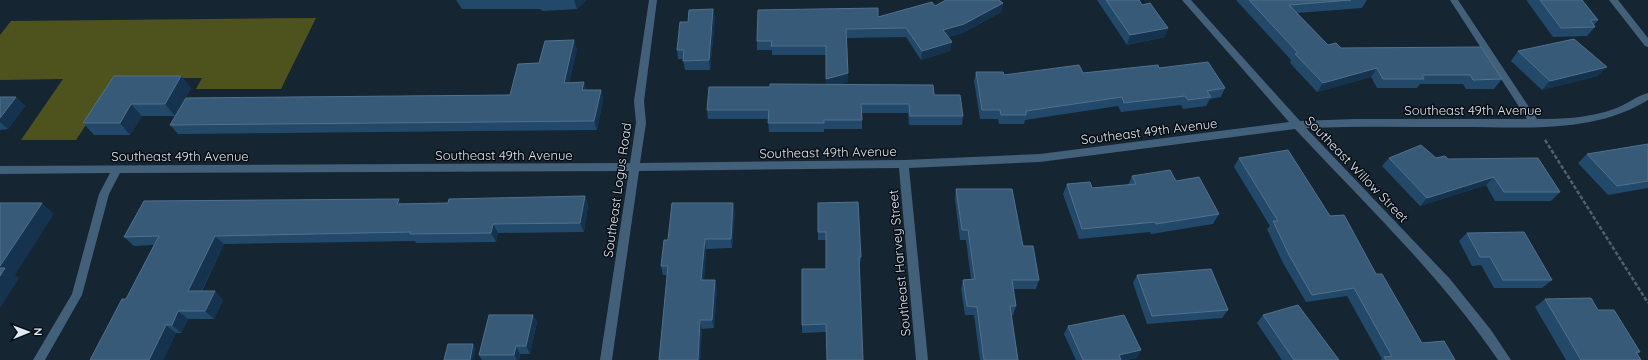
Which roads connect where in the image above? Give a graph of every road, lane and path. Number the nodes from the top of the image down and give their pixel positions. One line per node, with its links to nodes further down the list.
1 (653, 0): 10 (street, Southeast Logus Road)
2 (1186, 0): 8 (street, Southeast Willow Street)
3 (1454, 0): 7 (street)
4 (1613, 0): 5 (street)
5 (1648, 44)
6 (1648, 96): 7 (street, Southeast 49th Avenue)
7 (1534, 123): 8 (street, Southeast 49th Avenue); 13 (path)
8 (1296, 125): 9 (street, Southeast 49th Avenue); 17 (street, Southeast Willow Street)
9 (904, 164): 10 (street, Southeast 49th Avenue); 16 (street, Southeast Harvey Street)
10 (635, 167): 11 (street, Southeast 49th Avenue); 15 (street, Southeast Logus Road)
11 (117, 169): 12 (street, Southeast 49th Avenue); 14 (street)
12 (0, 170)
13 (1648, 303)
14 (40, 360)
15 (606, 360)
16 (922, 360)
17 (1505, 360)

